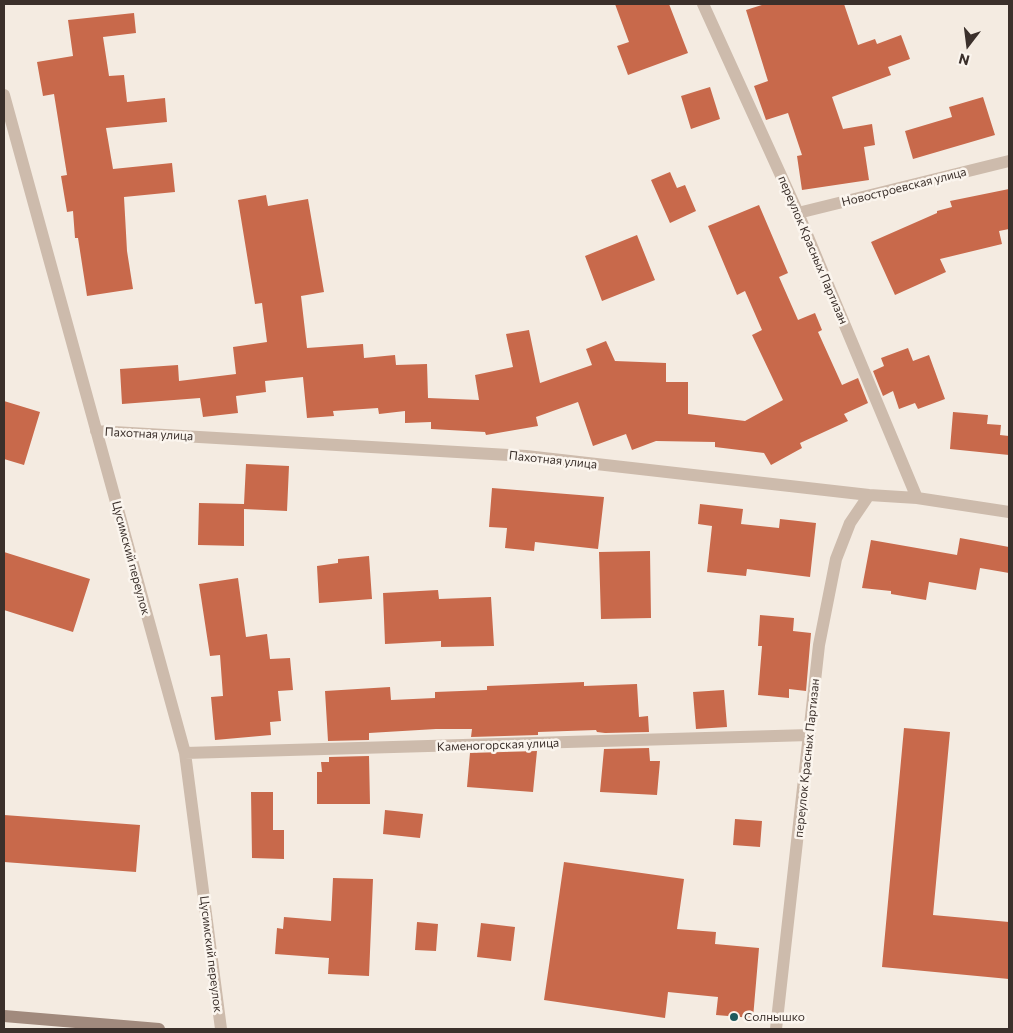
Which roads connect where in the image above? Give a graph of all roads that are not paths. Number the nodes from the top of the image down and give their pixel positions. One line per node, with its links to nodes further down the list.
1 (703, 4): 4 (street, переулок Красных Партизан)
2 (4, 95): 5 (street, Цусимский переулок)
3 (1009, 160): 4 (street, Новостроевская улица)
4 (798, 213): 7 (street, переулок Красных Партизан)
5 (96, 430): 6 (street, Пахотная улица); 10 (street, Цусимский переулок)
6 (868, 495): 7 (street, Пахотная улица); 9 (street, переулок Красных Партизан)
7 (917, 498): 8 (street, Пахотная улица)
8 (1009, 512)
9 (810, 736): 10 (street, Каменогорская улица); 14 (street, переулок Красных Партизан)
10 (185, 753): 13 (street, Цусимский переулок)
11 (4, 1016): 12 (main road)
12 (159, 1029)
13 (221, 1029)
14 (776, 1029)

